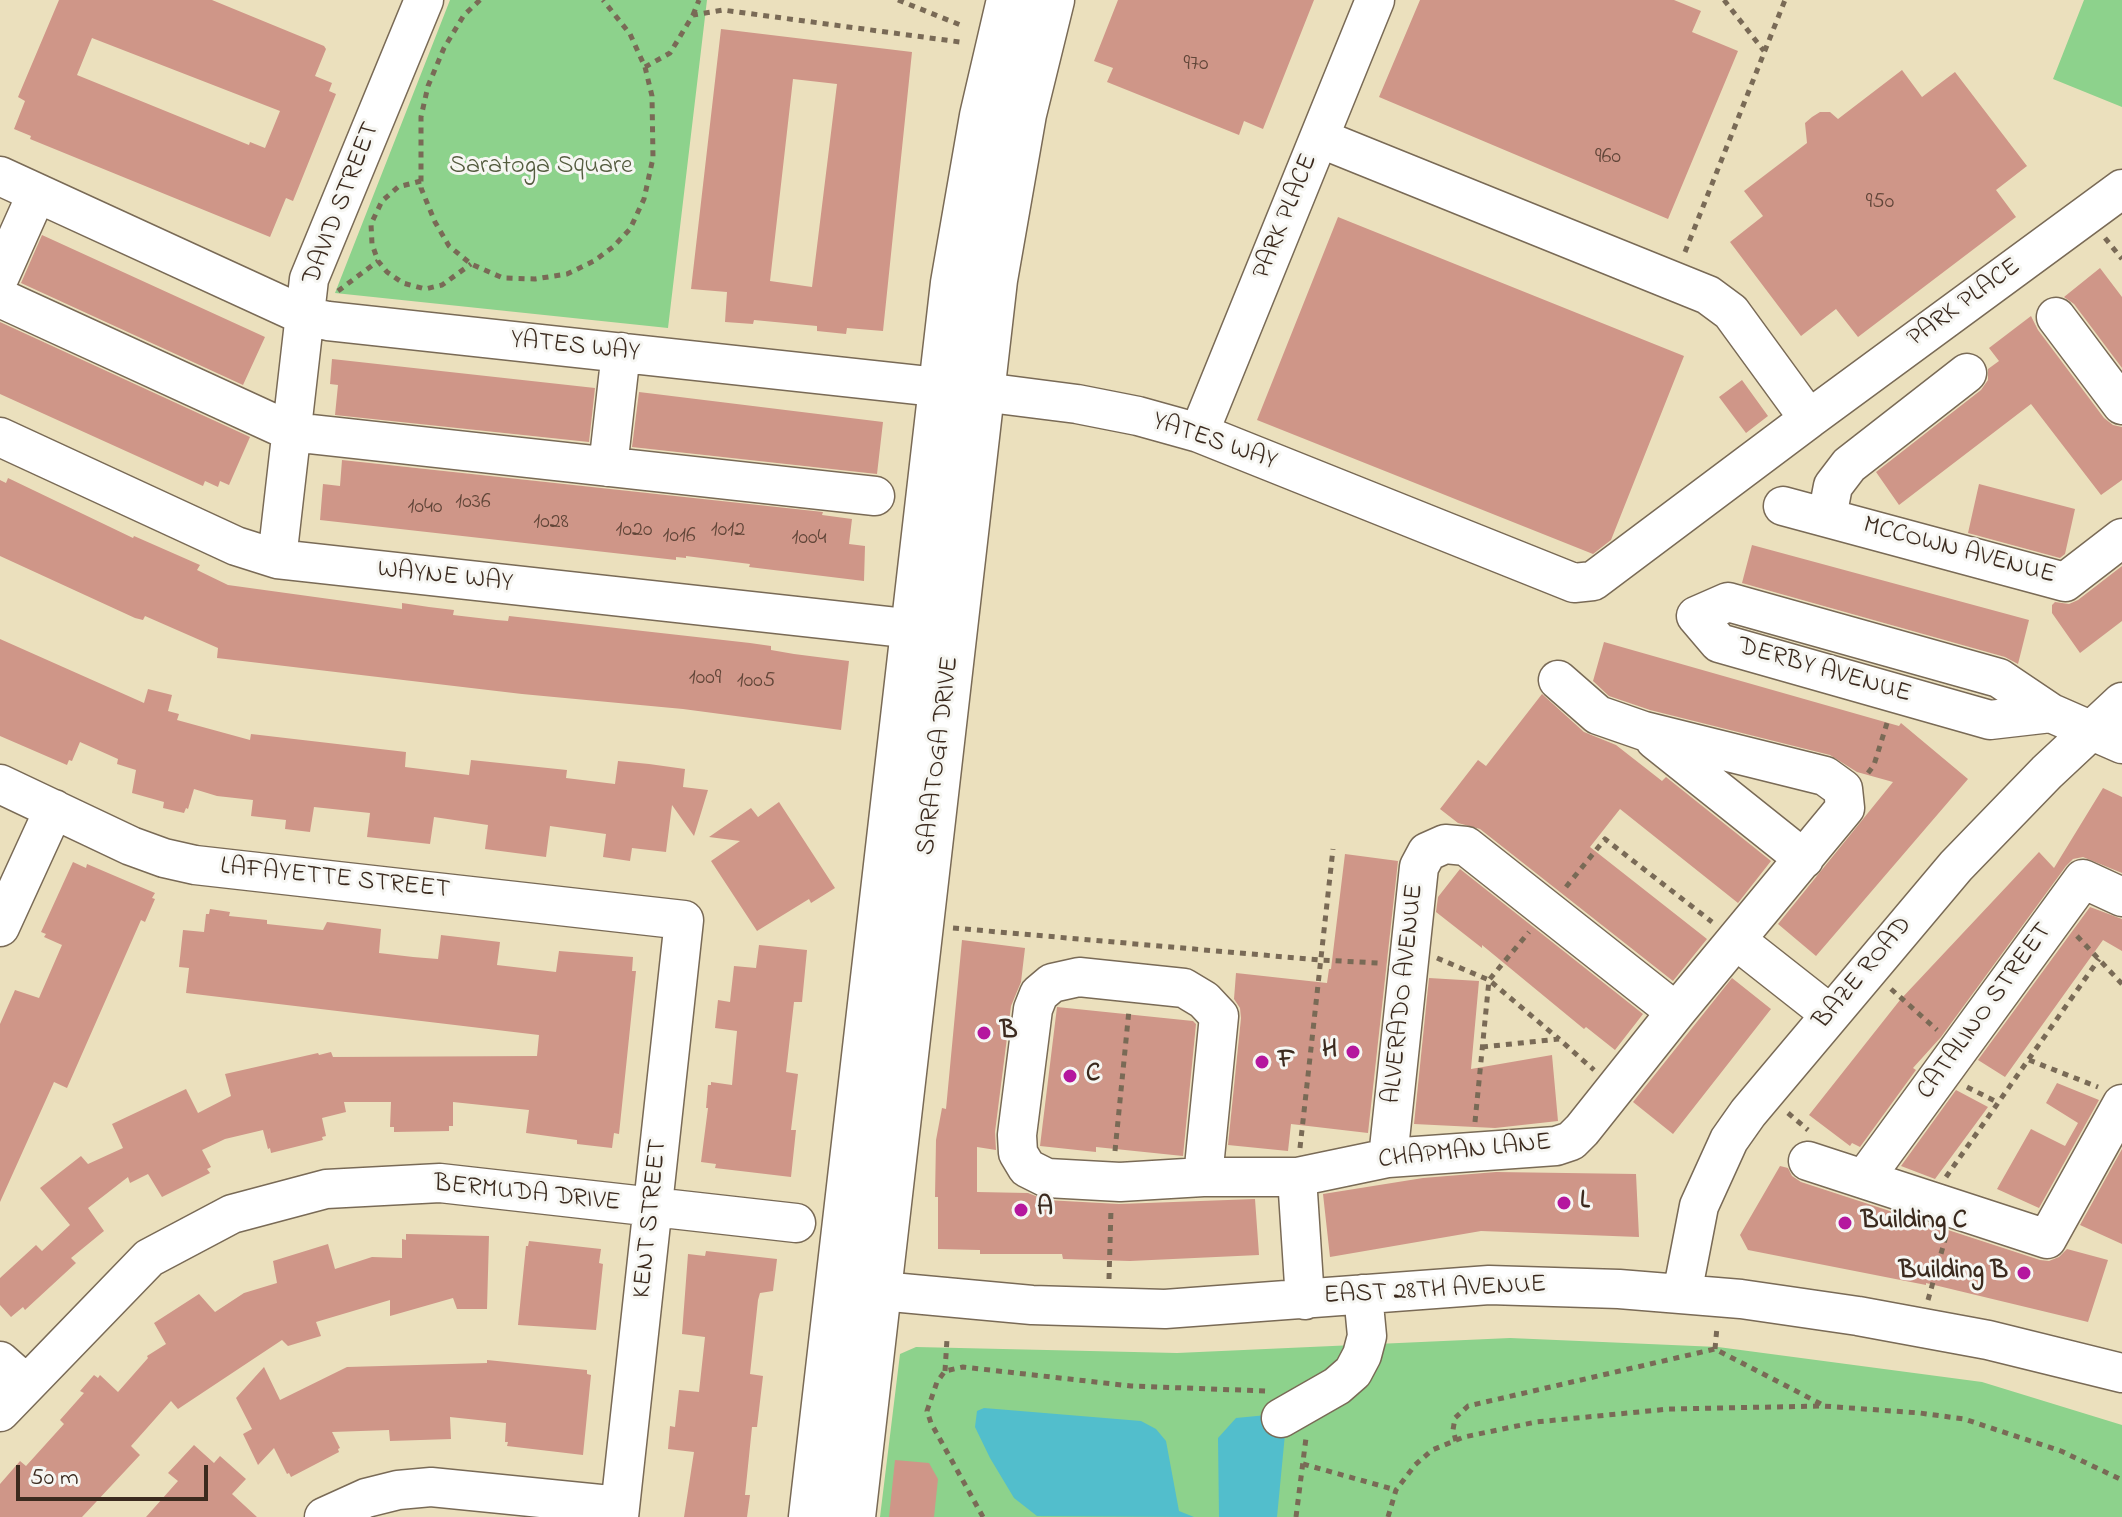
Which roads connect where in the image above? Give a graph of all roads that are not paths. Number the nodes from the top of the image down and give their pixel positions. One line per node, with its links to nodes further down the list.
1 (424, 0): 11 (street, DAVID STREET)
2 (1009, 0): 15 (main road, SARATOGA DRIVE)
3 (1052, 0): 15 (main road, SARATOGA DRIVE)
4 (1375, 0): 5 (street, PARK PLACE)
5 (1319, 138): 17 (street); 19 (street, PARK PLACE)
6 (0, 176): 8 (street, YATES WAY)
7 (2122, 189): 17 (street, PARK PLACE)
8 (37, 193): 9 (street); 11 (street, YATES WAY)
9 (0, 276)
10 (0, 298): 18 (street)
11 (305, 316): 13 (street, YATES WAY); 18 (street, DAVID STREET)
12 (2056, 317): 16 (street)
13 (621, 352): 15 (street, YATES WAY); 21 (street)
14 (1967, 373): 24 (street)
15 (962, 389): 19 (street, YATES WAY); 27 (main road, SARATOGA DRIVE); 50 (main road, SARATOGA DRIVE)
16 (2122, 405)
17 (1809, 419): 19 (street, YATES WAY)
18 (292, 432): 21 (street); 26 (street, DAVID STREET)
19 (1199, 433)
20 (0, 437): 26 (street, WAYNE WAY)
21 (608, 467): 22 (street)
22 (875, 496)
23 (1783, 506): 24 (street, MCCOWN AVENUE)
24 (1827, 517): 25 (street, MCCOWN AVENUE)
25 (2122, 538)
26 (277, 559): 27 (street, WAYNE WAY)
27 (914, 629): 50 (main road, SARATOGA DRIVE)
28 (1558, 680): 31 (street)
29 (2122, 702): 32 (street, BAZE ROAD)
30 (2051, 713): 30 (street, DERBY AVENUE); 32 (street, DERBY AVENUE)
31 (1644, 731): 35 (street); 35 (street, CHAPMAN LANE)
32 (2107, 736): 41 (street, BAZE ROAD)
33 (0, 784): 34 (street, LAFAYETTE STREET)
34 (54, 809): 37 (street, LAFAYETTE STREET); 38 (street)
35 (1804, 859): 39 (street, CHAPMAN LANE)
36 (2122, 897): 47 (street, CATALINO STREET)
37 (684, 920): 48 (street, KENT STREET)
38 (0, 927)
39 (1736, 940): 40 (street, CHAPMAN LANE); 41 (street)
40 (1676, 1012): 43 (street, CHAPMAN LANE); 43 (street, ALVERADO AVENUE)
41 (1830, 1014): 52 (street, BAZE ROAD)
42 (2115, 1098): 47 (street)
43 (1388, 1158): 46 (street, CHAPMAN LANE)
44 (1808, 1161): 47 (street)
45 (1203, 1177): 45 (street, CHAPMAN LANE); 46 (street, CHAPMAN LANE)
46 (1297, 1177): 53 (street)
47 (1864, 1179)
48 (653, 1208): 49 (street, BERMUDA DRIVE); 55 (street, BERMUDA DRIVE); 58 (street, KENT STREET)
49 (796, 1223)
50 (858, 1289): 53 (street, EAST 28TH AVENUE); 60 (main road, SARATOGA DRIVE); 61 (main road, SARATOGA DRIVE)
51 (1363, 1294): 52 (street, EAST 28TH AVENUE); 53 (street, EAST 28TH AVENUE); 57 (street)
52 (1682, 1294): 54 (street, EAST 28TH AVENUE)
53 (1305, 1300)
54 (2121, 1371)
55 (12, 1372): 56 (street, BERMUDA DRIVE)
56 (0, 1412)
57 (1291, 1412)
58 (619, 1512): 59 (street)
59 (324, 1517)
60 (811, 1517)
61 (853, 1517)

